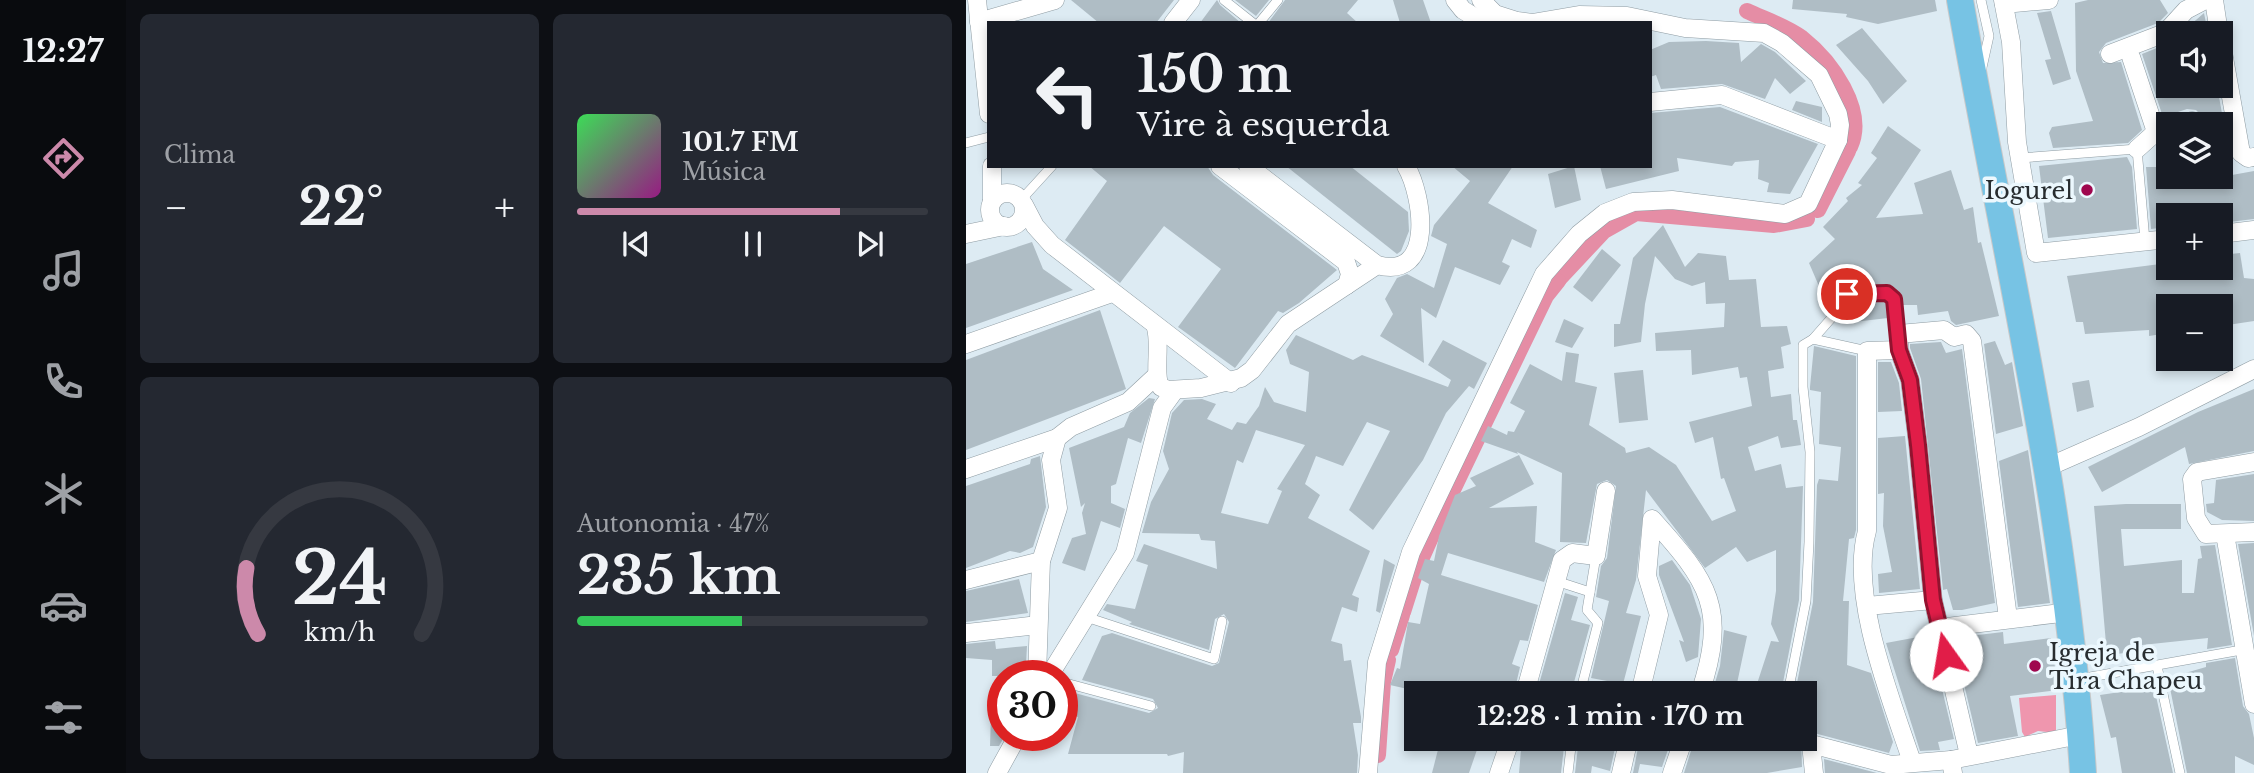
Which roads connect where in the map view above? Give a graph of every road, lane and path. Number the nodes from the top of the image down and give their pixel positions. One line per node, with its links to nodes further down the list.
1 (977, 0): 24 (street)
2 (1055, 0): 24 (street)
3 (1191, 0): 15 (street)
4 (1224, 0): 16 (lane)
5 (1278, 0): 17 (lane)
6 (1455, 0): 14 (street)
7 (1481, 0): 14 (street)
8 (1960, 0): 28 (main road)
9 (1981, 0): 28 (lane)
10 (2049, 0): 13 (street)
11 (2205, 0): 22 (street)
12 (2214, 0): 23 (street)
13 (2004, 2): 39 (street)
14 (1495, 14): 18 (street)
15 (1175, 21)
16 (1250, 21)
17 (1261, 21)
18 (1524, 21)
19 (1544, 21): 20 (street)
20 (1651, 21)
21 (1652, 21): 35 (street)
22 (2178, 21)
23 (2218, 21)
24 (979, 22): 29 (street)
25 (2156, 39): 26 (street)
26 (2110, 54)
27 (2131, 57): 32 (street)
28 (1976, 87): 70 (main road)
29 (987, 98)
30 (2231, 98): 38 (street)
31 (1652, 102): 35 (street)
32 (2156, 116)
33 (2156, 135): 37 (street)
34 (987, 137): 36 (lane)
35 (1838, 140): 115 (street)
36 (966, 142)
37 (2137, 149): 39 (lane); 54 (lane)
38 (2254, 157)
39 (2020, 158): 54 (street)
40 (992, 168): 47 (street)
41 (1001, 168): 46 (street)
42 (1050, 168): 46 (lane)
43 (1223, 168): 57 (street)
44 (1251, 168): 56 (street)
45 (1407, 168): 56 (street)
46 (1021, 200): 47 (street); 49 (street); 55 (street)
47 (991, 203): 48 (street); 49 (street)
48 (966, 225)
49 (1007, 227): 52 (street); 55 (street)
50 (2254, 230): 51 (street)
51 (2233, 232)
52 (966, 234)
53 (2156, 241): 54 (street)
54 (2146, 242)
55 (1052, 245): 58 (street)
56 (1377, 265): 57 (street)
57 (1346, 285): 66 (street)
58 (1112, 293): 59 (street); 62 (street)
59 (1156, 328): 65 (street); 66 (street)
60 (1813, 339): 61 (lane); 63 (lane); 99 (lane)
61 (1899, 342): 63 (street); 80 (street); 84 (street)
62 (966, 344)
63 (1867, 351): 81 (street)
64 (2254, 369): 70 (street)
65 (1156, 376): 67 (street); 68 (street)
66 (1231, 383): 67 (street)
67 (1175, 390): 83 (street)
68 (1057, 438): 71 (street); 76 (street)
69 (2254, 463): 74 (street)
70 (2048, 467): 82 (main road)
71 (966, 469)
72 (1606, 491): 75 (street)
73 (2254, 532): 74 (street)
74 (2225, 534): 90 (street)
75 (1596, 556): 78 (street); 79 (lane)
76 (1041, 561): 77 (street); 87 (street)
77 (966, 580)
78 (1556, 581): 79 (lane); 95 (street)
79 (1590, 592): 96 (lane)
80 (1933, 600): 81 (street); 86 (street)
81 (1867, 606): 112 (street)
82 (2069, 612): 84 (street); 94 (main road)
83 (1086, 617): 85 (lane); 89 (street)
84 (2008, 618): 86 (street)
85 (1222, 621)
86 (1939, 628): 111 (street)
87 (1038, 629): 88 (street); 89 (street); 91 (street)
88 (966, 634)
89 (1069, 638): 92 (street)
90 (2247, 649): 93 (lane); 101 (street)
91 (1037, 660)
92 (1057, 660)
93 (2157, 666): 94 (lane); 122 (lane)
94 (2074, 680): 103 (main road)
95 (1528, 681)
96 (1583, 681)
97 (1643, 681): 98 (street)
98 (1704, 681)
99 (1790, 681)
100 (1078, 686): 102 (lane)
101 (2254, 704)
102 (1151, 706)
103 (2080, 735): 111 (street); 121 (main road)
104 (1817, 743): 112 (street)
105 (1009, 751): 114 (street)
106 (1507, 751): 116 (street)
107 (1571, 751): 117 (lane)
108 (1626, 751): 118 (street)
109 (1680, 751): 119 (street)
110 (1810, 751): 120 (street)
111 (1969, 755): 113 (street)
112 (1912, 762): 113 (street)
113 (1952, 766)
114 (997, 773)
115 (1368, 773)
116 (1499, 773)
117 (1568, 773)
118 (1621, 773)
119 (1672, 773)
120 (1814, 773)
121 (2083, 773)
122 (2180, 773)

